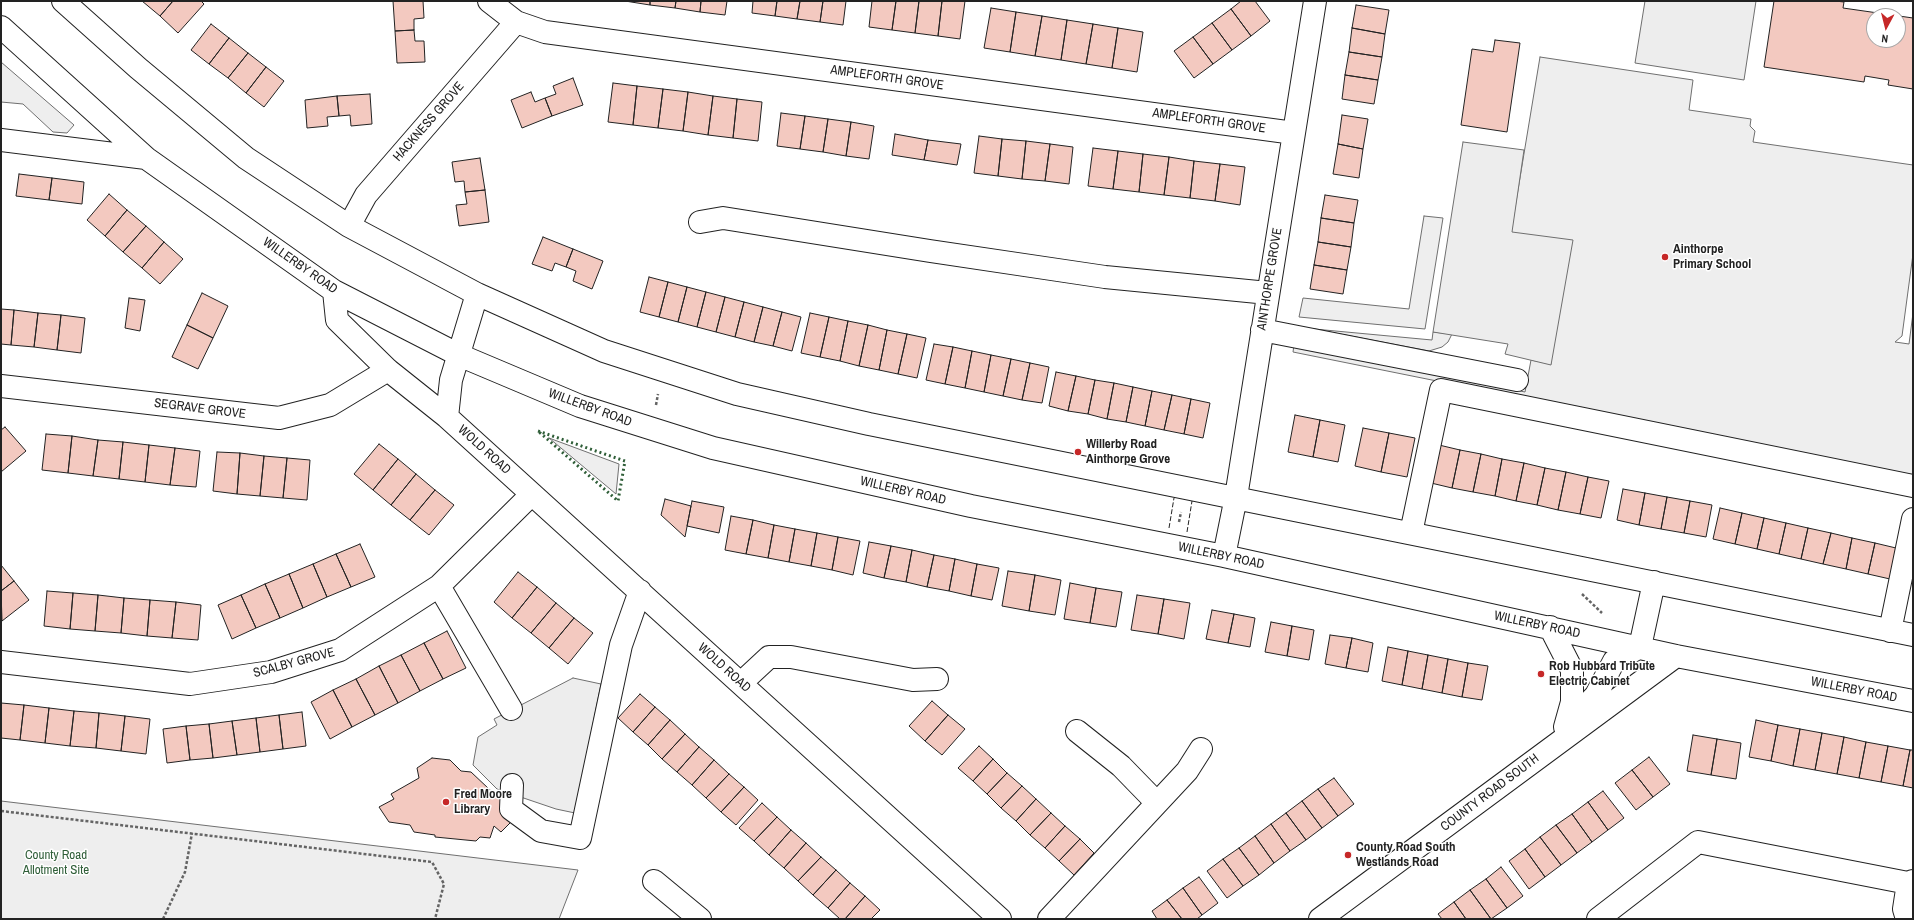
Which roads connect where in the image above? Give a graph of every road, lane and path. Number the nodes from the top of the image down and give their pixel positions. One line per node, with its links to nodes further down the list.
1 (63, 1): 10 (street)
2 (489, 1): 4 (street, AMPLEFORTH GROVE)
3 (1315, 1): 6 (street, AINTHORPE GROVE)
4 (516, 22): 6 (street, AMPLEFORTH GROVE); 10 (street, HACKNESS GROVE)
5 (1, 27): 8 (street, WILLERBY ROAD)
6 (1294, 132): 12 (street, AINTHORPE GROVE)
7 (1, 140): 8 (street)
8 (146, 158): 11 (street, WILLERBY ROAD)
9 (700, 222): 12 (street)
10 (349, 226): 13 (street)
11 (334, 291): 15 (street, WILLERBY ROAD); 16 (street, WOLD ROAD)
12 (1268, 293): 14 (street, AINTHORPE GROVE)
13 (477, 294): 15 (street, WOLD ROAD); 17 (street)
14 (1262, 330): 18 (street); 25 (street, AINTHORPE GROVE)
15 (459, 355): 20 (street, WOLD ROAD); 21 (street, WILLERBY ROAD)
16 (388, 370): 19 (street, SEGRAVE GROVE); 20 (street, WOLD ROAD)
17 (665, 370): 21 (path); 23 (street)
18 (1517, 380)
19 (1, 386)
20 (447, 418): 24 (street, WOLD ROAD)
21 (649, 428): 28 (street, WILLERBY ROAD)
22 (1913, 486): 27 (street)
23 (1184, 487): 25 (street); 28 (path)
24 (532, 494): 31 (street, SCALBY GROVE); 32 (street, WOLD ROAD)
25 (1236, 497): 27 (street); 29 (street, AINTHORPE GROVE)
26 (1913, 519): 34 (street)
27 (1411, 533): 30 (street)
28 (1176, 547): 29 (street, WILLERBY ROAD)
29 (1224, 556): 33 (street, WILLERBY ROAD)
30 (1654, 582): 34 (street); 36 (street)
31 (439, 586): 38 (street, SCALBY GROVE); 42 (street)
32 (640, 591): 40 (street, WOLD ROAD); 47 (street)
33 (1550, 627): 36 (street, WILLERBY ROAD); 43 (street, COUNTY ROAD SOUTH)
34 (1890, 631): 35 (street)
35 (1913, 635)
36 (1640, 648): 37 (street, WILLERBY ROAD); 43 (street, COUNTY ROAD SOUTH)
37 (1676, 656): 41 (street, WILLERBY ROAD); 46 (street, COUNTY ROAD SOUTH)
38 (1, 662)
39 (937, 679): 40 (street)
40 (741, 683): 56 (street, WOLD ROAD)
41 (1913, 701)
42 (511, 709)
43 (1566, 726): 46 (street, COUNTY ROAD SOUTH)
44 (1077, 731): 48 (street)
45 (1201, 749): 48 (street)
46 (1544, 753): 58 (street, COUNTY ROAD SOUTH)
47 (512, 785)
48 (1157, 803): 57 (street)
49 (1, 811): 50 (path)
50 (192, 833): 53 (path); 54 (path)
51 (654, 881): 55 (street)
52 (1910, 882): 59 (street); 60 (street)
53 (163, 919)
54 (435, 919)
55 (700, 919)
56 (1000, 919)
57 (1049, 919)
58 (1320, 919)
59 (1598, 919)
60 (1907, 919)

